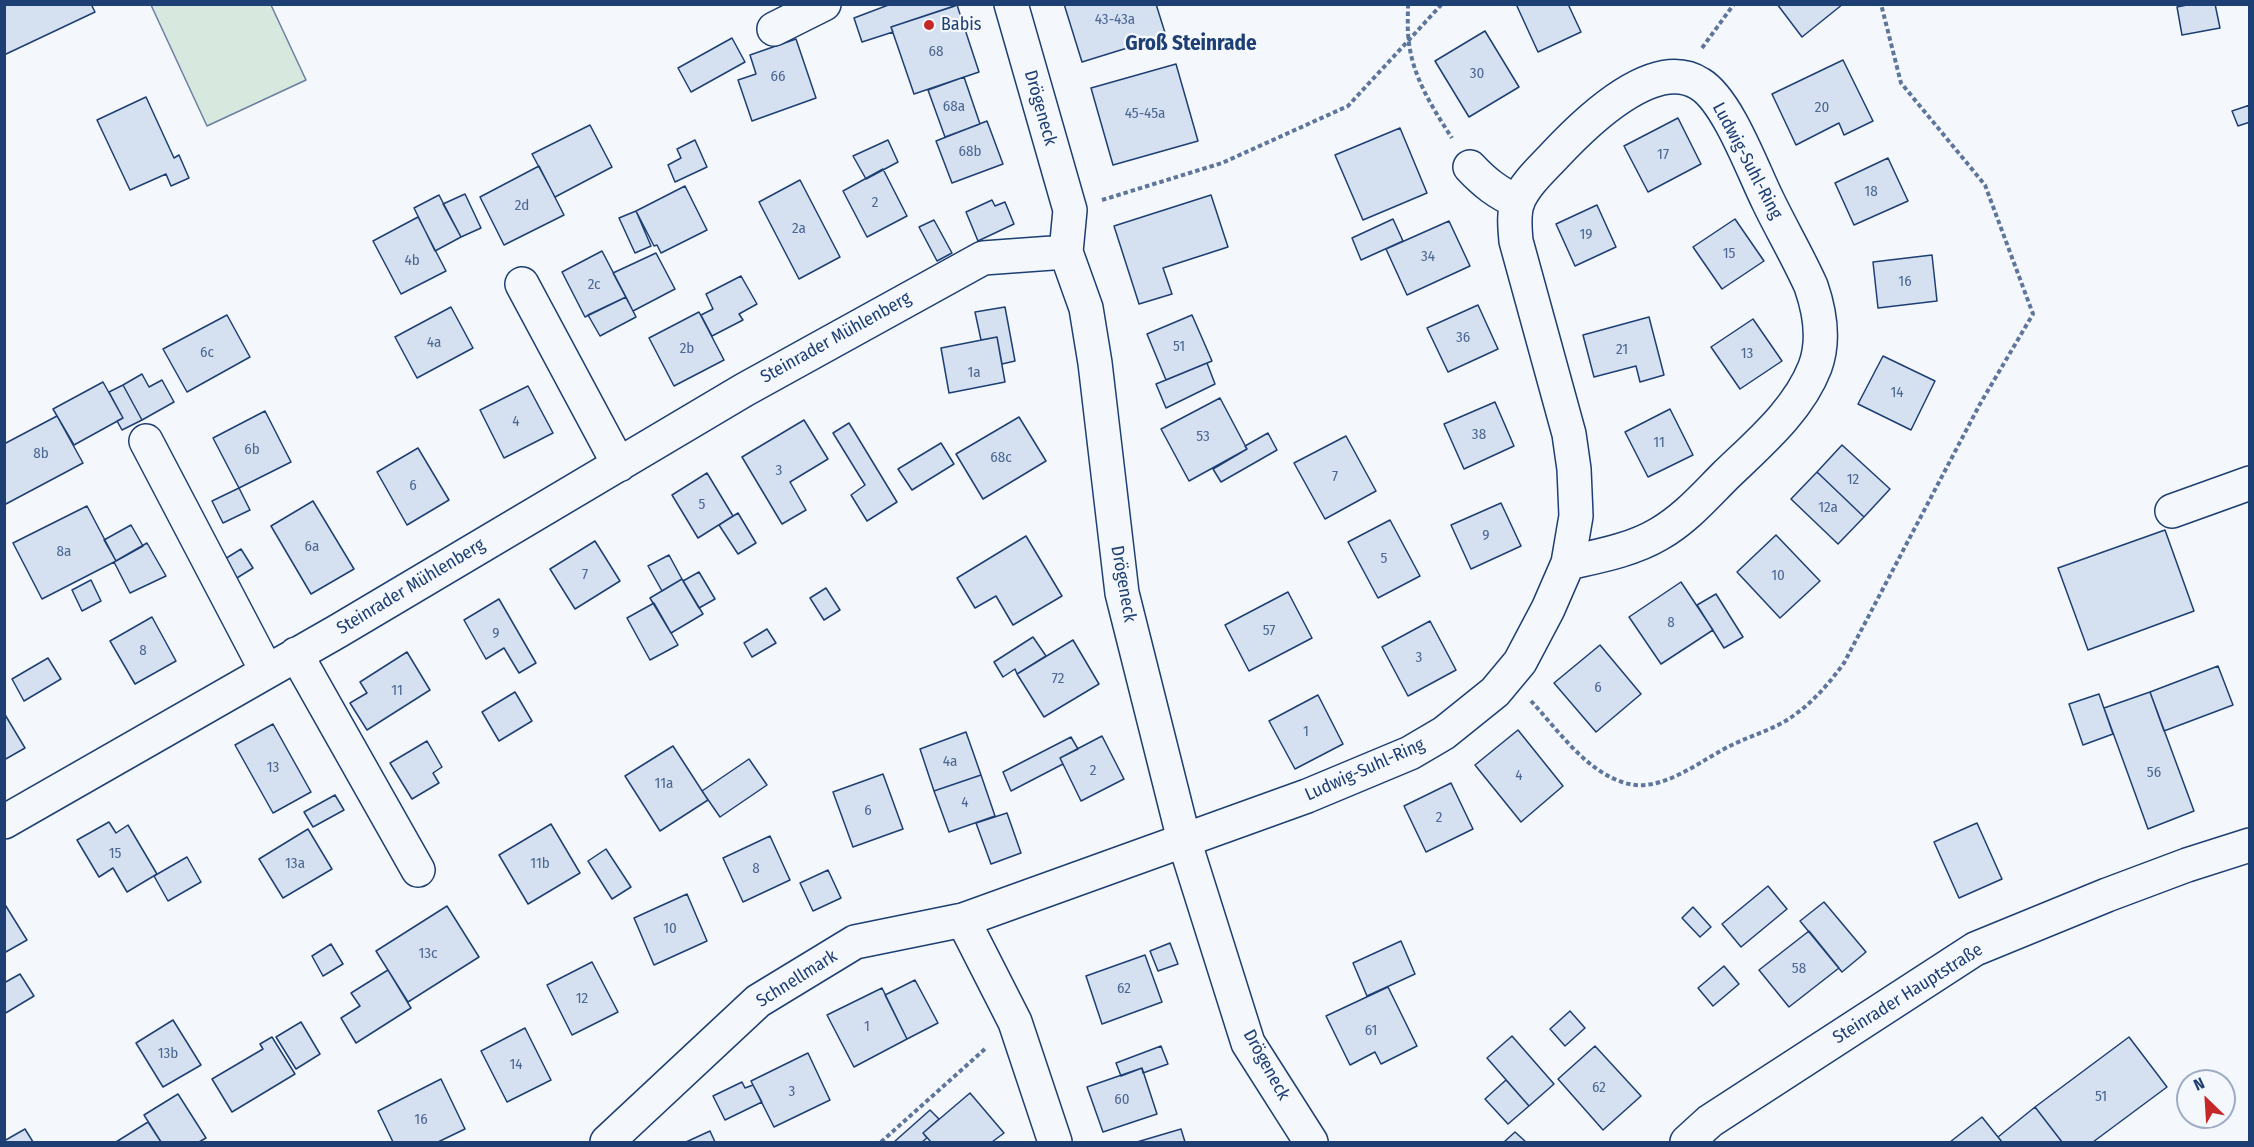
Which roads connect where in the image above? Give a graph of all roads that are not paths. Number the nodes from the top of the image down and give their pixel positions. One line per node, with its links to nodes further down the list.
1 (824, 4): 3 (street)
2 (1011, 4): 6 (street, Drögeneck)
3 (774, 29)
4 (1470, 167): 5 (street)
5 (1518, 202): 12 (street, Ludwig-Suhl-Ring); 12 (street, Ludwig-Suhl-Ring)
6 (1066, 252): 9 (street, Steinrader Mühlenberg); 16 (street, Drögeneck)
7 (522, 284): 9 (street)
8 (146, 441): 14 (street)
9 (619, 465): 13 (street, Steinrader Mühlenberg)
10 (2250, 483): 11 (street)
11 (2172, 511)
12 (1568, 563): 16 (street, Ludwig-Suhl-Ring)
13 (296, 654): 14 (street, Steinrader Mühlenberg); 18 (street)
14 (266, 670): 15 (street, Steinrader Mühlenberg)
15 (4, 822)
16 (1184, 840): 19 (street, Schnellmark); 22 (street, Drögeneck)
17 (2250, 845): 23 (street, Steinrader Hauptstraße)
18 (418, 870)
19 (963, 920): 20 (street, Schnellmark); 21 (street)
20 (607, 1143)
21 (1055, 1143)
22 (1311, 1143)
23 (1686, 1143)

